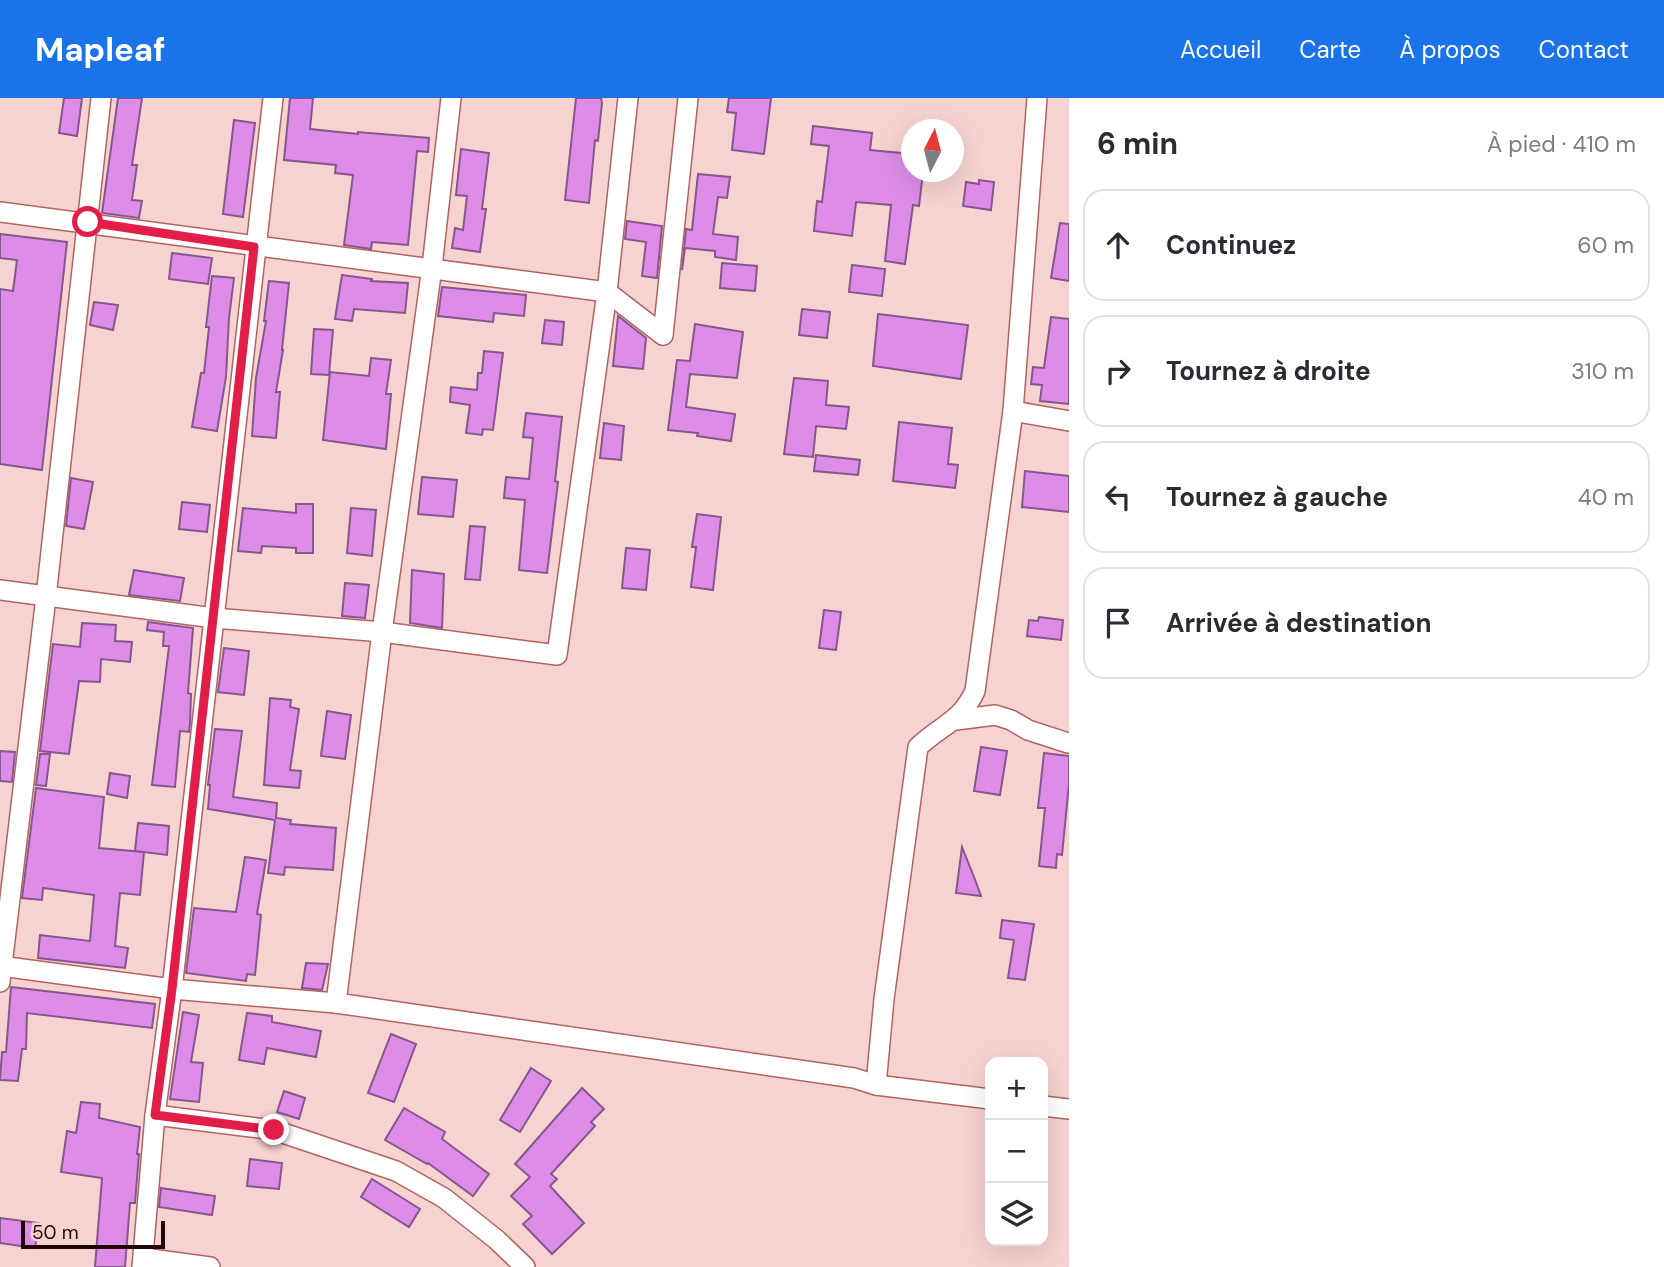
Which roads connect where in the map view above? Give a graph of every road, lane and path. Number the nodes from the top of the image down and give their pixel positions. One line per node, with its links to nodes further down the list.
1 (101, 98): 8 (street)
2 (272, 98): 9 (street)
3 (451, 98): 10 (street)
4 (628, 98): 11 (street)
5 (688, 98): 11 (street)
6 (1037, 98): 12 (street)
7 (0, 212): 8 (street)
8 (88, 222): 9 (street); 15 (street)
9 (254, 247): 10 (street); 16 (street)
10 (432, 267): 11 (street); 17 (street)
11 (607, 292): 17 (street)
12 (1013, 411): 13 (street); 18 (street)
13 (1069, 421)
14 (0, 590): 15 (street)
15 (46, 597): 16 (street); 20 (street)
16 (214, 618): 17 (street); 21 (street)
17 (382, 632): 22 (street)
18 (956, 719): 19 (street); 23 (street)
19 (1068, 743)
20 (1, 971): 21 (street)
21 (172, 989): 22 (street); 27 (street)
22 (336, 1003): 23 (street)
23 (876, 1085): 24 (street)
24 (985, 1098)
25 (1048, 1107): 26 (street)
26 (1069, 1109)
27 (155, 1115): 28 (street); 30 (street)
28 (143, 1262): 29 (street)
29 (210, 1267)
30 (525, 1267)

